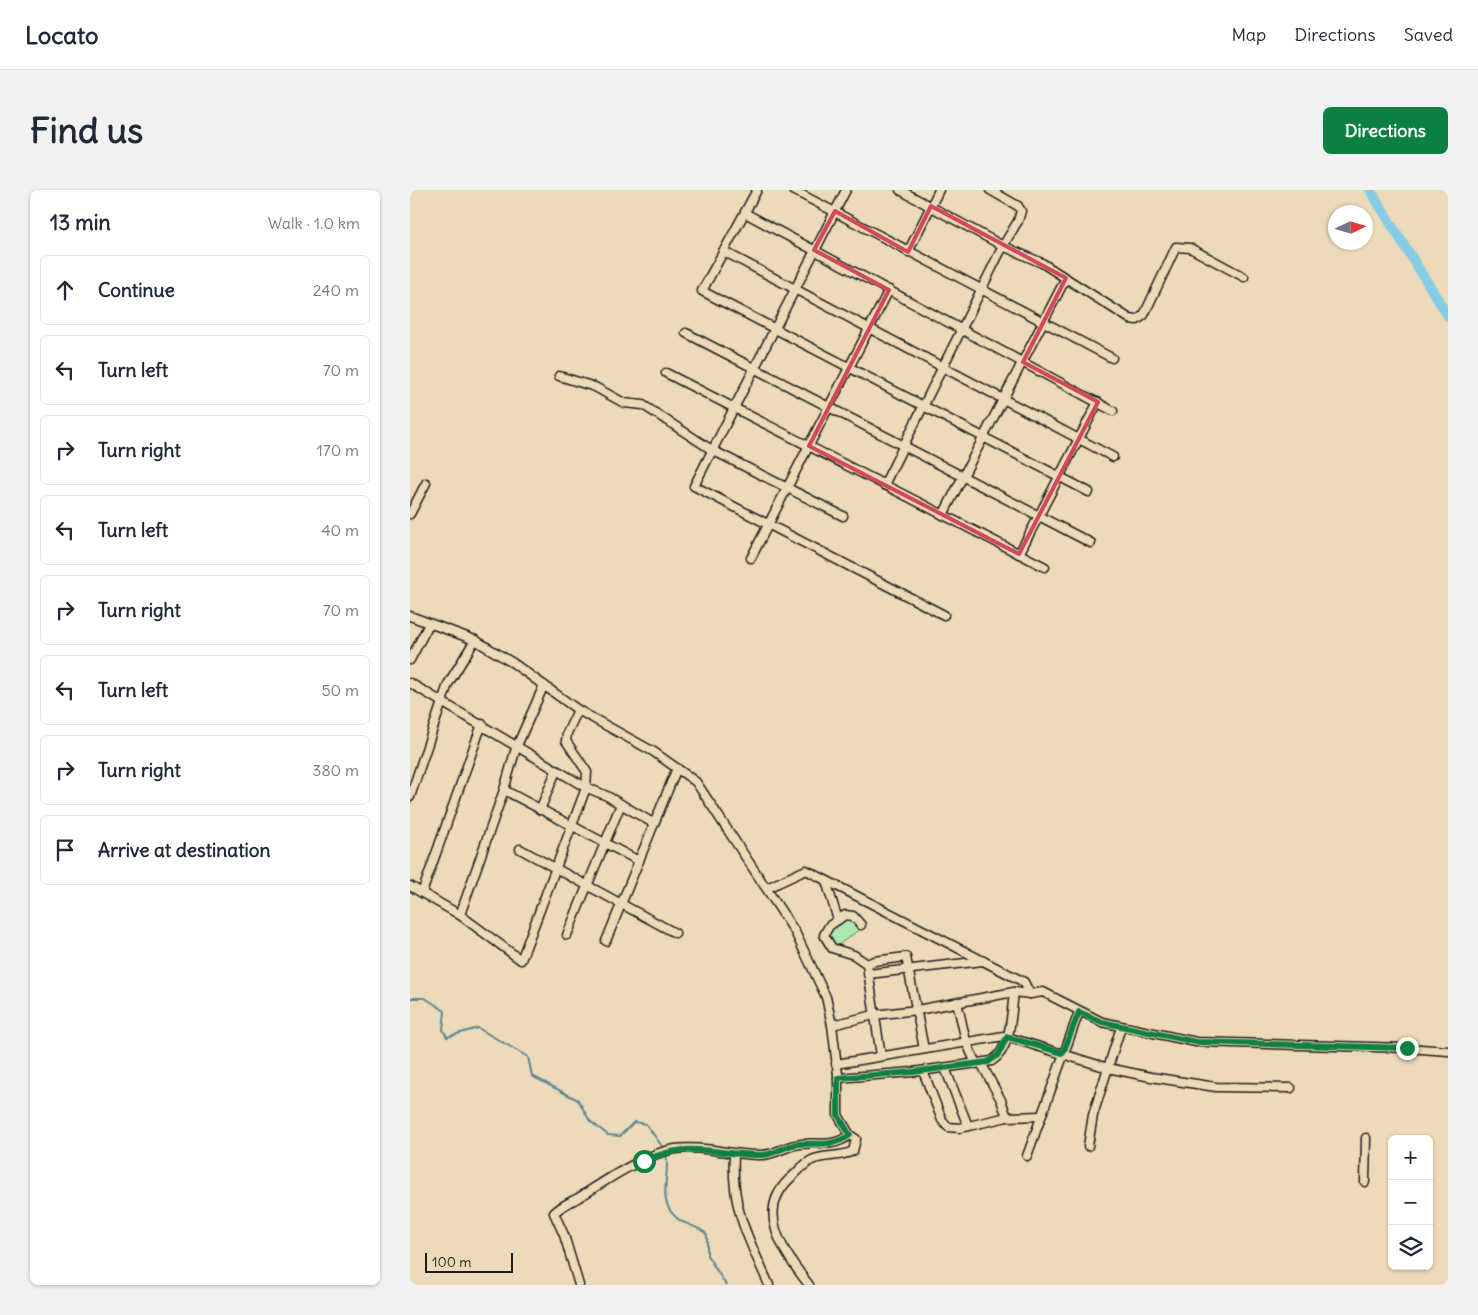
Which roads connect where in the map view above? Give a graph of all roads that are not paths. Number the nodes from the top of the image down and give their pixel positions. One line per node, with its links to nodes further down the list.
1 (757, 190): 9 (street)
2 (793, 190): 8 (street)
3 (846, 190): 8 (street)
4 (900, 190): 7 (street)
5 (939, 190): 7 (street)
6 (990, 190): 10 (street)
7 (932, 206): 10 (street); 13 (street)
8 (835, 211): 11 (street); 13 (street)
9 (745, 213): 11 (street); 12 (street)
10 (1003, 246): 15 (street); 18 (street)
11 (814, 250): 16 (street); 17 (street)
12 (723, 251): 16 (street); 20 (street)
13 (908, 252): 18 (street)
14 (1244, 277): 15 (street)
15 (1066, 278): 19 (street)
16 (794, 290): 20 (street); 21 (street)
17 (889, 290): 21 (street); 22 (street)
18 (981, 290): 19 (street); 22 (street)
19 (1044, 322): 24 (street); 25 (street)
20 (775, 328): 26 (street); 27 (street)
21 (869, 328): 26 (street); 28 (street)
22 (962, 329): 25 (street); 28 (street)
23 (686, 333): 27 (street)
24 (1112, 358)
25 (1023, 362): 31 (street); 32 (street)
26 (849, 367): 33 (street); 35 (street)
27 (754, 368): 34 (street); 35 (street)
28 (943, 368): 31 (street); 33 (street)
29 (666, 373): 34 (street)
30 (559, 376): 41 (street)
31 (1004, 400): 37 (street); 38 (street)
32 (1098, 402): 36 (street); 38 (street)
33 (924, 406): 37 (street); 40 (street)
34 (734, 407): 39 (street); 41 (street)
35 (829, 407): 39 (street); 40 (street)
36 (1113, 410)
37 (984, 437): 43 (street); 44 (street)
38 (1079, 439): 42 (street); 43 (street)
39 (809, 446): 46 (street); 47 (street)
40 (904, 446): 44 (street); 46 (street)
41 (712, 450): 47 (street); 53 (street)
42 (1114, 457)
43 (1060, 476): 48 (street); 52 (street)
44 (964, 477): 50 (street); 52 (street)
45 (426, 483): 49 (street)
46 (884, 485): 50 (street)
47 (787, 488): 51 (street); 53 (street)
48 (1089, 492)
49 (410, 514)
50 (944, 515): 55 (street)
51 (843, 516)
52 (1039, 516): 54 (street); 55 (street)
53 (769, 524): 56 (street); 58 (street)
54 (1091, 543)
55 (1019, 554): 57 (street)
56 (751, 558)
57 (1045, 567)
58 (944, 615)
59 (410, 616): 60 (street)
60 (429, 624): 61 (street); 62 (street)
61 (475, 640): 64 (street); 65 (street)
62 (410, 660)
63 (410, 683): 65 (street)
64 (544, 685): 66 (street); 68 (street)
65 (443, 701): 67 (street); 73 (street)
66 (578, 710): 69 (street); 71 (street)
67 (482, 724): 68 (street); 86 (street)
68 (516, 748): 70 (street); 72 (street)
69 (677, 768): 76 (street); 85 (street)
70 (556, 771): 71 (street); 75 (street)
71 (585, 788): 74 (street); 77 (street)
72 (504, 790): 75 (street); 88 (street)
73 (410, 797)
74 (621, 804): 76 (street); 78 (street)
75 (540, 810): 77 (street)
76 (653, 823): 80 (street)
77 (572, 827): 78 (street); 81 (street)
78 (604, 844): 80 (street); 84 (street)
79 (520, 849): 81 (street)
80 (639, 860): 87 (street)
81 (555, 868): 84 (street); 88 (street)
82 (826, 881): 85 (street); 89 (street); 94 (street)
83 (410, 886): 86 (street)
84 (588, 886): 87 (street); 92 (street)
85 (767, 888): 104 (street)
86 (422, 893): 88 (street)
87 (622, 905): 91 (street); 93 (street)
88 (460, 914)
89 (838, 920): 90 (street); 95 (street)
90 (861, 925)
91 (676, 933)
92 (567, 935)
93 (606, 941)
94 (984, 960): 96 (street); 99 (street)
95 (867, 964): 96 (street); 97 (street)
96 (908, 970): 97 (street); 101 (street)
97 (868, 974): 103 (street)
98 (1014, 992): 99 (street); 100 (street); 106 (street)
99 (1030, 994): 102 (street)
100 (957, 1002): 101 (street); 107 (street)
101 (917, 1010): 103 (street); 108 (street)
102 (1079, 1012): 105 (street); 110 (street)
103 (874, 1015): 104 (street); 111 (street)
104 (832, 1025): 112 (street)
105 (1121, 1027): 109 (street); 115 (street)
106 (1007, 1037): 107 (street); 110 (street); 113 (street)
107 (966, 1041): 108 (street); 113 (street)
108 (924, 1049): 111 (street)
109 (1448, 1051)
110 (1063, 1053): 115 (street); 119 (street)
111 (881, 1056): 112 (street)
112 (836, 1064): 117 (street)
113 (978, 1064): 114 (street); 120 (street)
114 (945, 1068): 116 (street); 121 (street)
115 (1108, 1068): 118 (street); 124 (street)
116 (924, 1071): 117 (street); 121 (street)
117 (838, 1078): 122 (street)
118 (1291, 1088)
119 (1041, 1116): 120 (street); 126 (street)
120 (1007, 1117): 121 (street)
121 (968, 1126)
122 (850, 1135): 125 (street); 130 (street)
123 (1366, 1138): 127 (street)
124 (1088, 1146)
125 (734, 1155): 128 (street); 129 (street)
126 (1028, 1156)
127 (1365, 1182)
128 (579, 1285)
129 (769, 1285)
130 (809, 1285)

